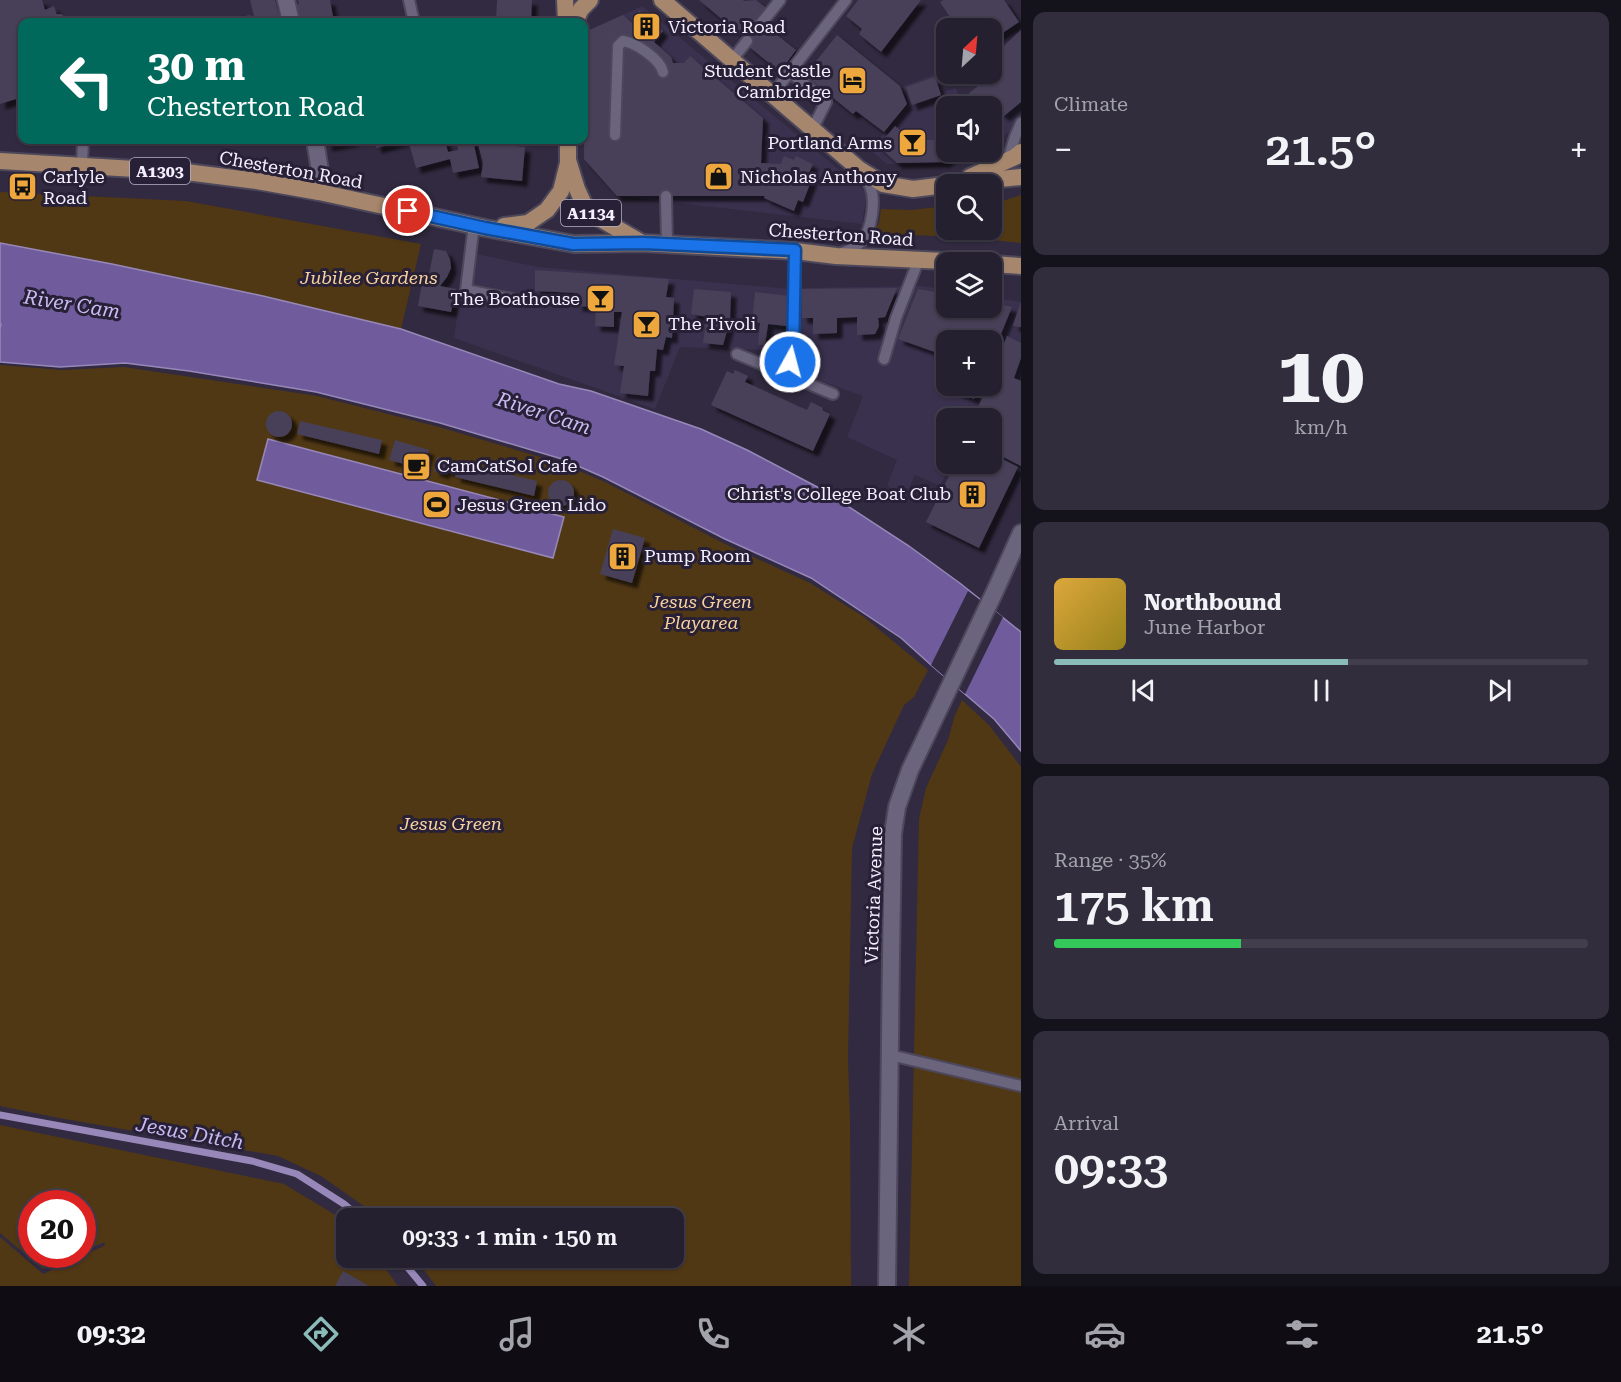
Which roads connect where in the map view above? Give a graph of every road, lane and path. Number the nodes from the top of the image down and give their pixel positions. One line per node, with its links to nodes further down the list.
1 (286, 0): 8 (street)
2 (410, 0): 9 (lane)
3 (565, 0): 10 (main road)
4 (590, 0): 11 (main road)
5 (662, 0): 14 (main road)
6 (780, 0): 12 (lane)
7 (846, 0): 16 (lane)
8 (290, 18)
9 (413, 18)
10 (566, 18)
11 (577, 18)
12 (759, 26)
13 (747, 40): 14 (lane)
14 (732, 60): 17 (main road)
15 (663, 72): 20 (lane)
16 (790, 72): 17 (lane); 19 (lane)
17 (772, 95): 19 (main road)
18 (1021, 123): 24 (lane)
19 (813, 129): 28 (main road)
20 (615, 135)
21 (83, 144): 27 (lane)
22 (316, 144): 33 (street)
23 (568, 144): 25 (main road, A1134)
24 (1014, 156): 29 (main road)
25 (568, 160): 35 (main road, A1303); 36 (main road, A1134)
26 (0, 161): 27 (main road, Chesterton Road / A1303)
27 (82, 166): 33 (main road, Chesterton Road / A1303)
28 (859, 169): 32 (main road); 39 (lane)
29 (973, 174)
30 (1021, 177): 31 (main road)
31 (1002, 179)
32 (936, 186)
33 (320, 192): 35 (main road, Chesterton Road / A1303)
34 (666, 196): 37 (lane)
35 (480, 226): 36 (main road, Chesterton Road / A1134); 44 (lane)
36 (643, 243): 37 (main road, Chesterton Road / A1134)
37 (667, 245): 38 (main road, Chesterton Road / A1134)
38 (795, 250): 39 (main road, Chesterton Road / A1134); 47 (lane)
39 (836, 256): 40 (main road, Chesterton Road / A1134)
40 (919, 259): 41 (main road, Chesterton Road / A1134); 46 (lane)
41 (936, 260)
42 (1002, 265): 43 (main road)
43 (1019, 266)
44 (522, 301)
45 (737, 354): 47 (lane)
46 (884, 359)
47 (786, 374): 48 (lane)
48 (833, 394)
49 (1021, 533): 50 (street, Victoria Avenue)
50 (890, 1055): 51 (lane); 52 (street, Victoria Avenue)
51 (1021, 1086)
52 (887, 1286)

